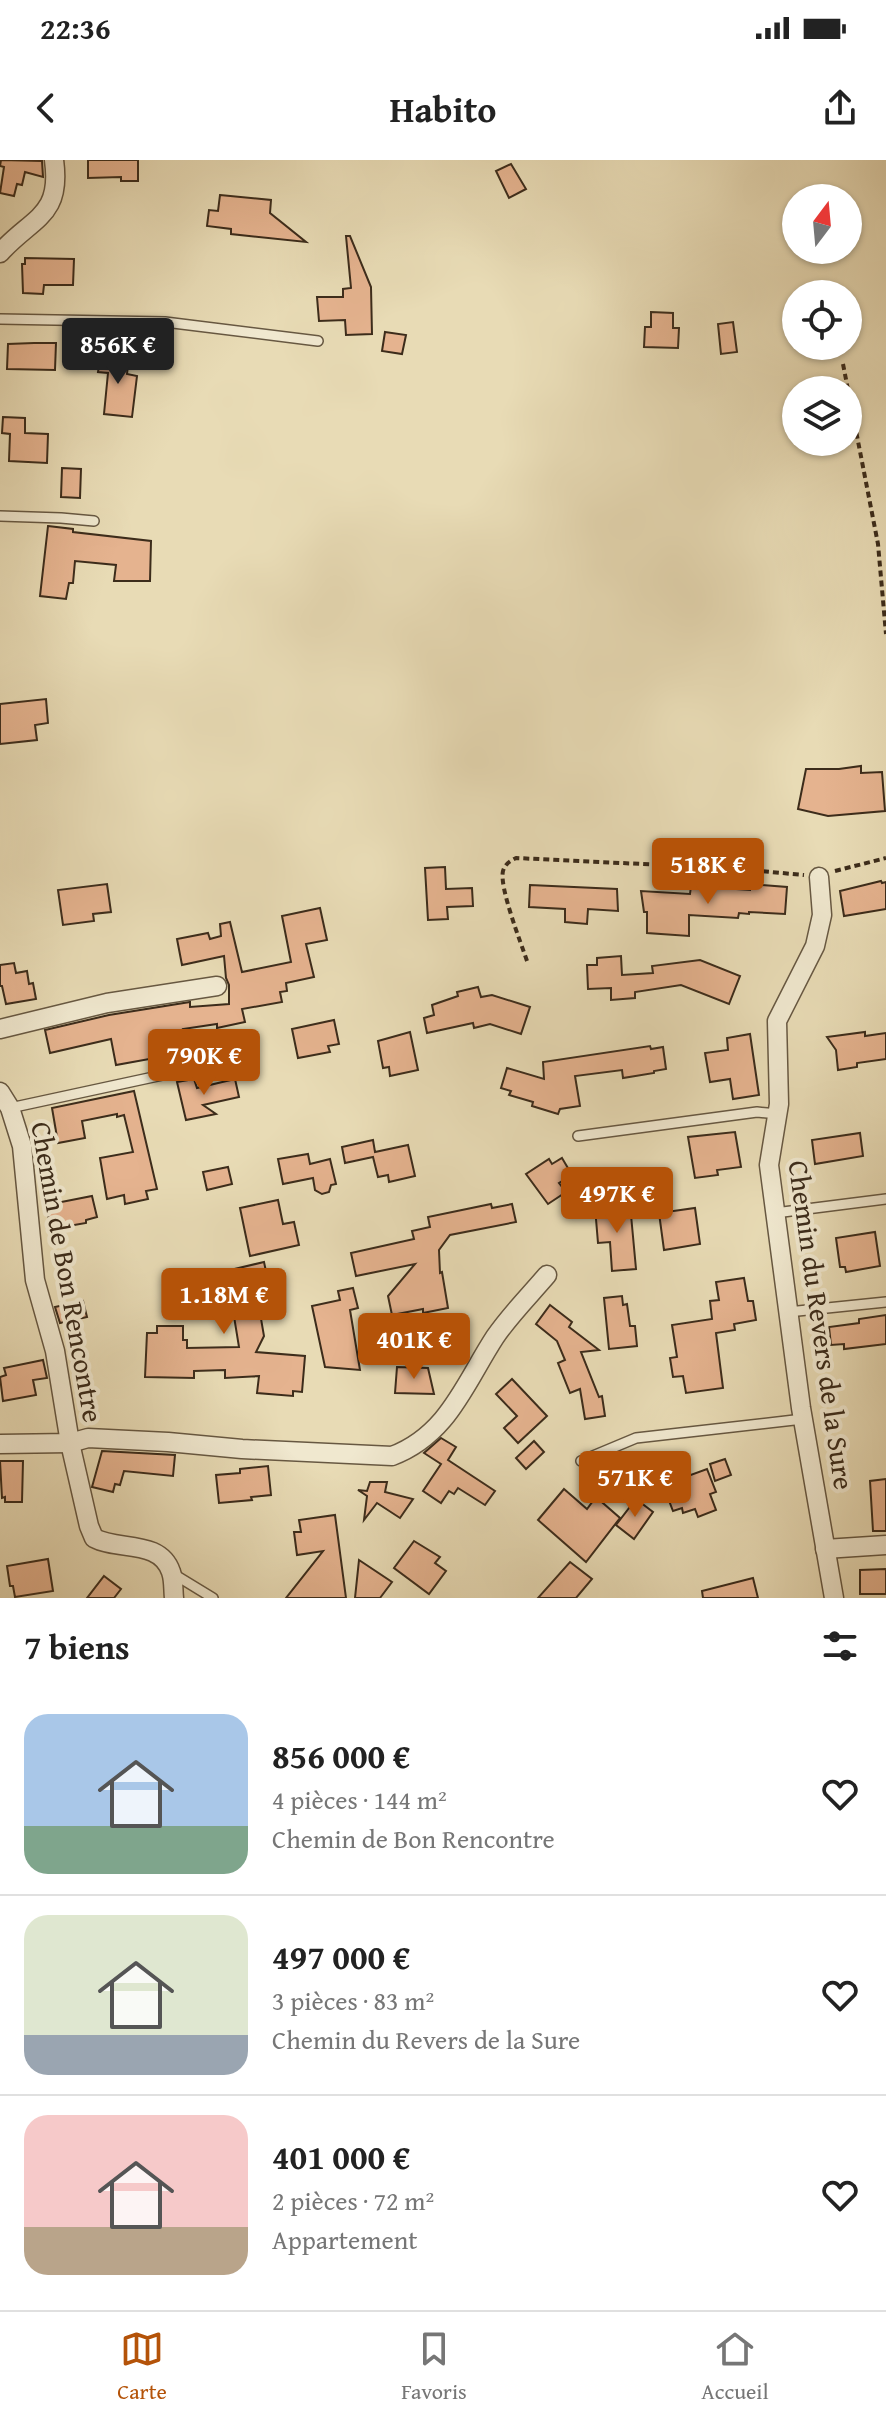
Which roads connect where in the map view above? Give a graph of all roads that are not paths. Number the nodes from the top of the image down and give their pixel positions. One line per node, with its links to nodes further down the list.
1 (54, 160): 2 (street)
2 (0, 253)
3 (0, 319): 4 (lane)
4 (318, 341)
5 (0, 516): 6 (lane)
6 (94, 521)
7 (819, 877): 13 (street, Chemin du Revers de la Sure)
8 (217, 986): 9 (street)
9 (0, 1029)
10 (243, 1038): 12 (lane)
11 (0, 1092): 12 (street, Chemin de Bon Rencontre)
12 (10, 1108): 21 (street, Chemin de Bon Rencontre)
13 (778, 1114): 14 (lane); 16 (street, Chemin du Revers de la Sure)
14 (578, 1136)
15 (886, 1199): 16 (lane)
16 (775, 1213): 19 (street, Chemin du Revers de la Sure)
17 (547, 1275): 21 (street)
18 (886, 1302): 19 (lane)
19 (788, 1312): 20 (street, Chemin du Revers de la Sure)
20 (803, 1419): 23 (lane); 25 (street, Chemin du Revers de la Sure)
21 (70, 1443): 22 (street); 26 (street, Chemin de Bon Rencontre)
22 (0, 1444)
23 (581, 1461)
24 (886, 1545): 25 (street)
25 (825, 1549): 29 (street, Chemin du Revers de la Sure)
26 (172, 1573): 27 (street); 28 (lane)
27 (174, 1598)
28 (213, 1598)
29 (834, 1598)

